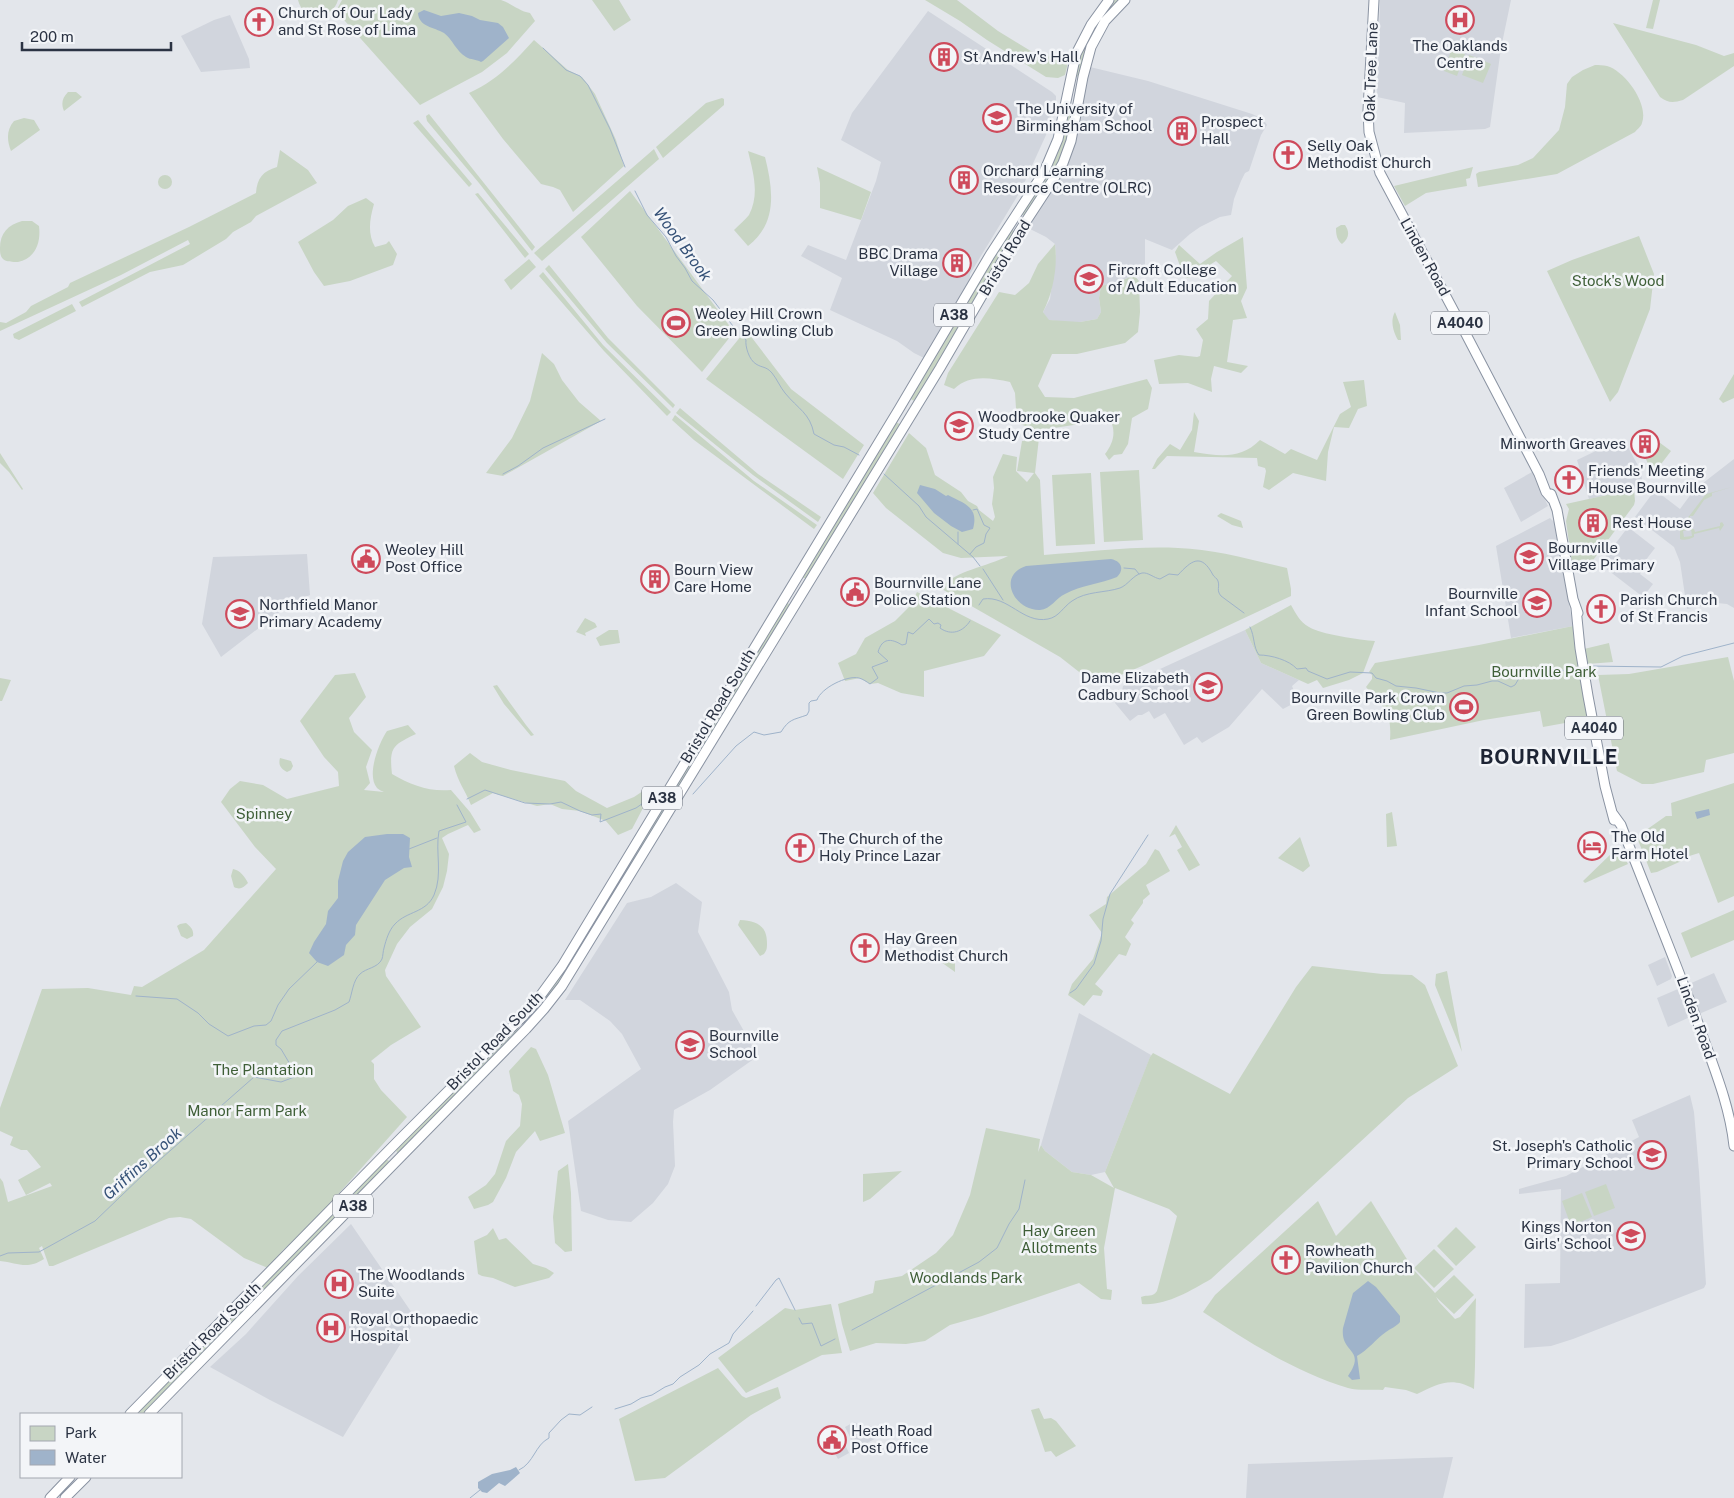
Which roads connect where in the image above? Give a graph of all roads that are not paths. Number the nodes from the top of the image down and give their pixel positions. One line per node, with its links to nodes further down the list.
1 (1109, 0): 4 (highway, Bristol Road / A38)
2 (1125, 0): 5 (highway, Bristol Road / A38)
3 (1374, 0): 10 (highway, Oak Tree Lane / A4040)
4 (1070, 78): 5 (highway); 6 (highway, Bristol Road / A38)
5 (1082, 81): 7 (highway, Bristol Road / A38)
6 (1067, 95): 7 (highway); 8 (highway, Bristol Road / A38)
7 (1079, 96): 9 (highway, Bristol Road / A38)
8 (1064, 106): 9 (highway); 11 (highway, Bristol Road / A38)
9 (1076, 112): 12 (highway, Bristol Road / A38)
10 (1380, 173): 29 (highway, Linden Road / A4040)
11 (1016, 213): 12 (highway); 13 (highway, Bristol Road / A38)
12 (1028, 218): 14 (highway, Bristol Road / A38)
13 (1010, 224): 14 (highway); 15 (highway, Bristol Road / A38)
14 (1019, 232): 17 (highway, Bristol Road / A38)
15 (904, 400): 16 (highway, Bristol Road / A38); 17 (highway)
16 (897, 413): 17 (highway); 18 (highway, Bristol Road / A38)
17 (911, 416): 19 (highway, Bristol Road / A38)
18 (826, 529): 20 (highway, Bristol Road South / A38)
19 (840, 531): 21 (highway, Bristol Road South / A38)
20 (798, 574): 21 (highway); 22 (highway, Bristol Road South / A38)
21 (807, 585): 22 (highway); 24 (highway, Bristol Road South / A38)
22 (791, 586): 23 (highway, Bristol Road South / A38); 24 (highway)
23 (783, 599): 24 (highway); 26 (highway, Bristol Road South / A38)
24 (797, 601): 25 (highway, Bristol Road South / A38)
25 (616, 899): 26 (highway); 28 (highway, Bristol Road South / A38)
26 (589, 919): 27 (highway, Bristol Road South / A38)
27 (522, 1017): 28 (highway); 30 (highway, Bristol Road South / A38)
28 (530, 1025): 31 (highway, Bristol Road South / A38)
29 (1734, 1146)
30 (388, 1151): 31 (highway); 32 (highway, Bristol Road South / A38)
31 (398, 1161): 33 (highway, Bristol Road South / A38)
32 (131, 1413)
33 (150, 1413)
34 (69, 1478): 36 (highway)
35 (85, 1478): 37 (highway)
36 (50, 1498)
37 (65, 1498)

